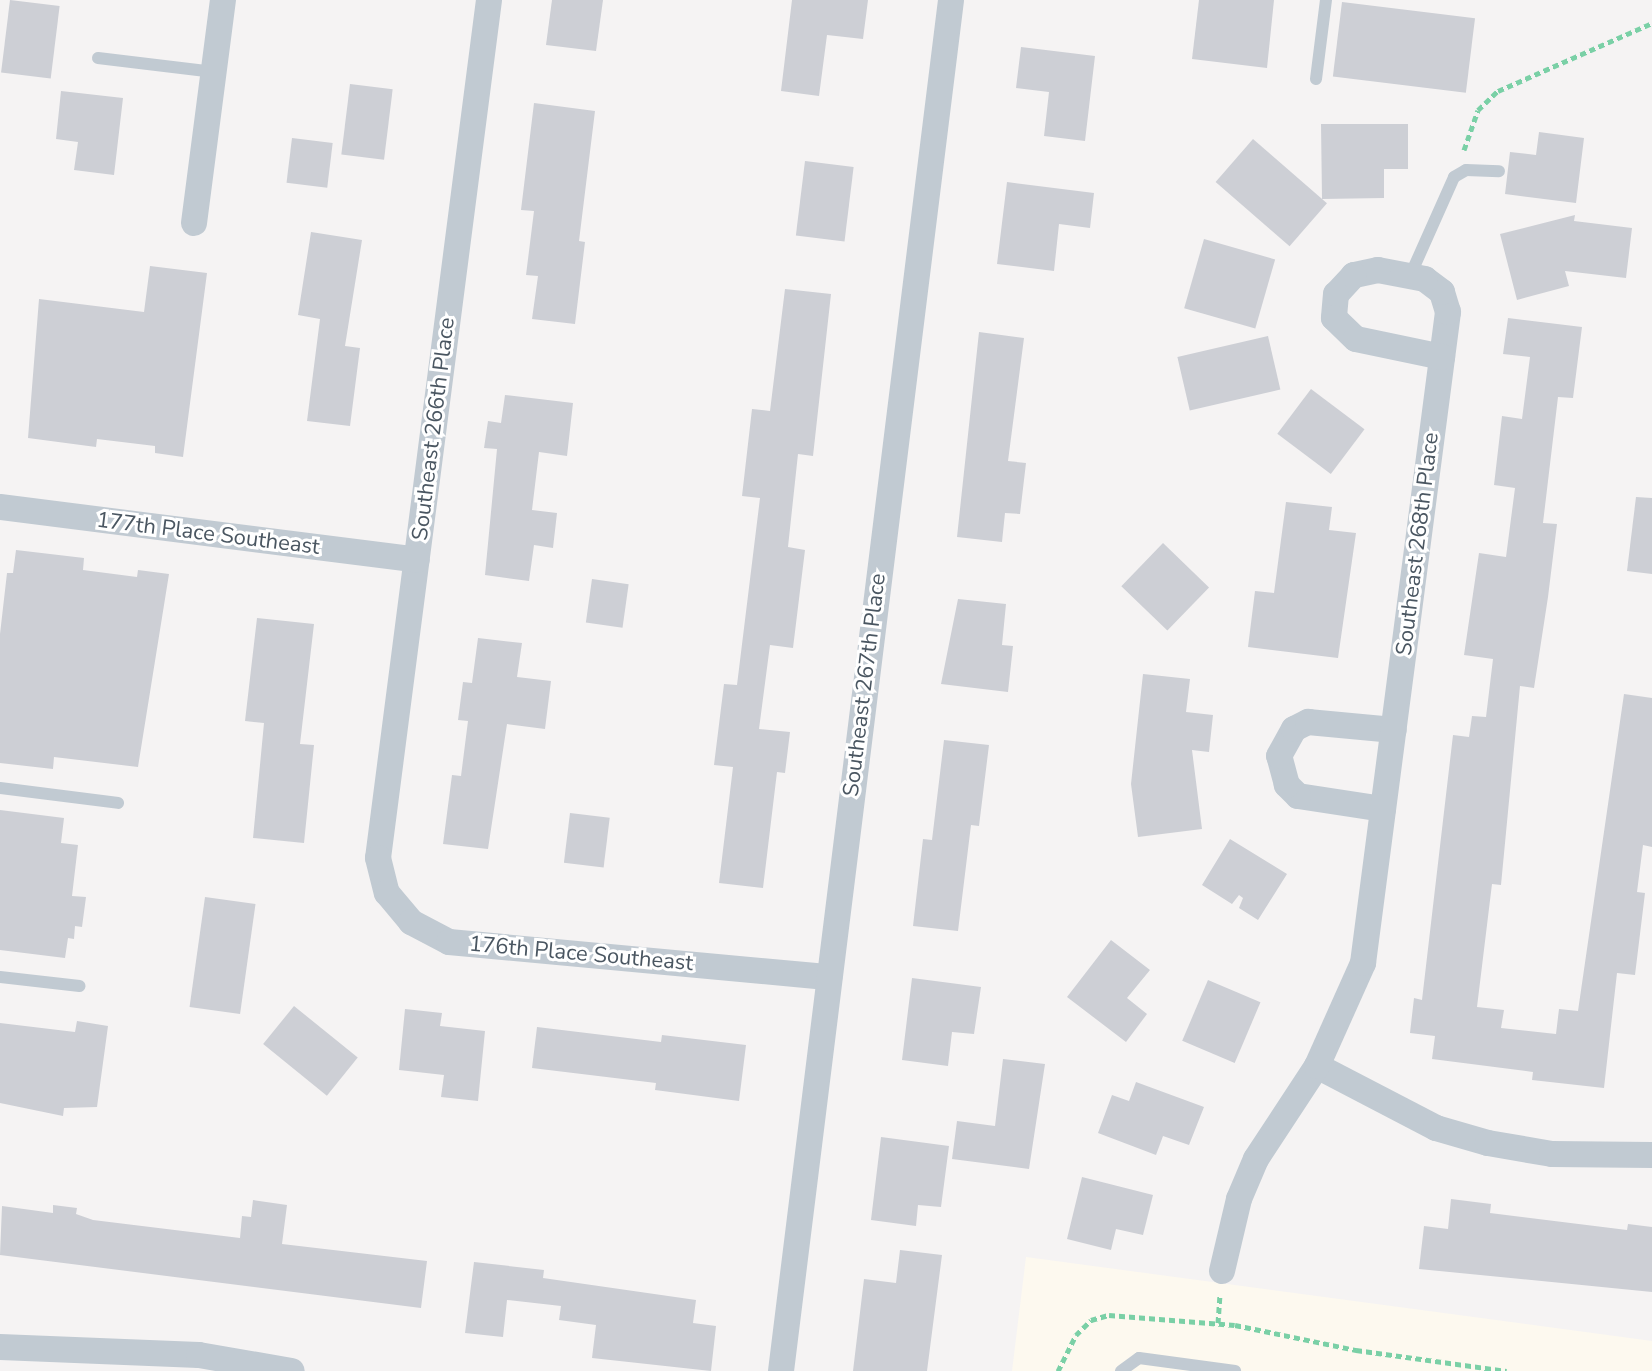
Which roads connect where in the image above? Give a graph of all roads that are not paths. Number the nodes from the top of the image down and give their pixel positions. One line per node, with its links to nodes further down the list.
1 (223, 0): 6 (street)
2 (489, 0): 13 (street, Southeast 266th Place)
3 (951, 0): 20 (street, Southeast 267th Place)
4 (1326, 0): 7 (lane)
5 (98, 58): 6 (lane)
6 (214, 72): 9 (street)
7 (1316, 79)
8 (1499, 171): 10 (lane)
9 (194, 223)
10 (1410, 276): 11 (street, Southeast 268th Place); 11 (street, Southeast 268th Place)
11 (1442, 357): 14 (street, Southeast 268th Place)
12 (0, 507): 13 (street, 177th Place Southeast)
13 (417, 560): 18 (street, Southeast 266th Place)
14 (1394, 730): 17 (street, Southeast 268th Place); 17 (street)
15 (0, 788): 16 (lane)
16 (118, 803)
17 (1383, 809): 22 (street, Southeast 268th Place)
18 (378, 858): 20 (street, 176th Place Southeast)
19 (0, 977): 21 (lane)
20 (829, 977): 27 (street, Southeast 267th Place)
21 (79, 986)
22 (1317, 1066): 23 (street); 24 (street, Southeast 268th Place)
23 (1652, 1155)
24 (1222, 1271)
25 (0, 1347): 26 (street)
26 (292, 1371)
27 (781, 1371)
28 (1121, 1371): 29 (lane)
29 (1235, 1371)

